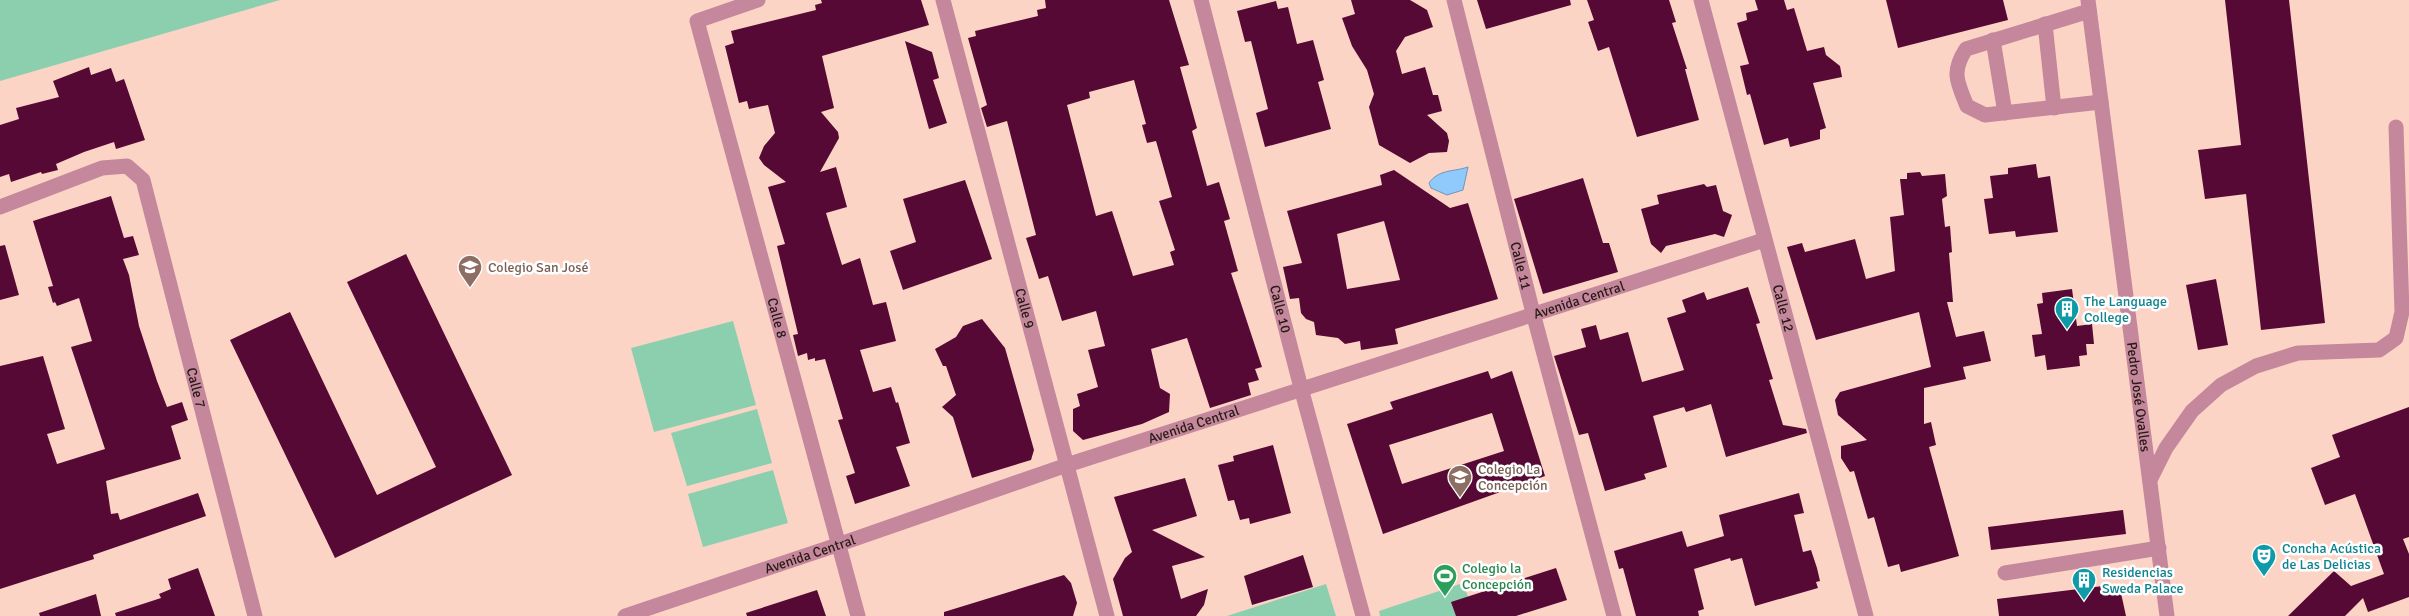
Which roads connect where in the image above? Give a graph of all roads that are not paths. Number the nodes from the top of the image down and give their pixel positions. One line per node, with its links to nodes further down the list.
1 (758, 0): 19 (street, Calle 8)
2 (943, 0): 17 (street, Calle 9)
3 (1201, 0): 16 (street, Calle 10)
4 (1454, 0): 15 (street, Calle 11)
5 (1701, 0): 14 (street, Calle 12)
6 (2088, 6): 7 (street); 9 (street, Pedro José Ovalles)
7 (2045, 24): 8 (street); 10 (street)
8 (1994, 40): 11 (street); 11 (street)
9 (2101, 102): 10 (street); 18 (street, Pedro José Ovalles)
10 (2054, 108): 11 (street)
11 (2005, 113)
12 (2396, 126): 18 (street)
13 (0, 207): 22 (street, Calle 7)
14 (1764, 240): 15 (street, Avenida Central); 28 (street, Calle 12)
15 (1533, 313): 16 (street, Avenida Central); 27 (street, Calle 11)
16 (1301, 388): 17 (street, Avenida Central); 26 (street, Calle 10)
17 (1067, 465): 19 (street, Avenida Central); 25 (street, Calle 9)
18 (2150, 480): 20 (street, Pedro José Ovalles)
19 (840, 544): 23 (street, Avenida Central); 24 (street, Calle 8)
20 (2159, 548): 21 (street); 29 (street, Pedro José Ovalles)
21 (2005, 573)
22 (255, 616)
23 (625, 616)
24 (858, 616)
25 (1107, 616)
26 (1362, 616)
27 (1614, 616)
28 (1866, 616)
29 (2168, 616)

